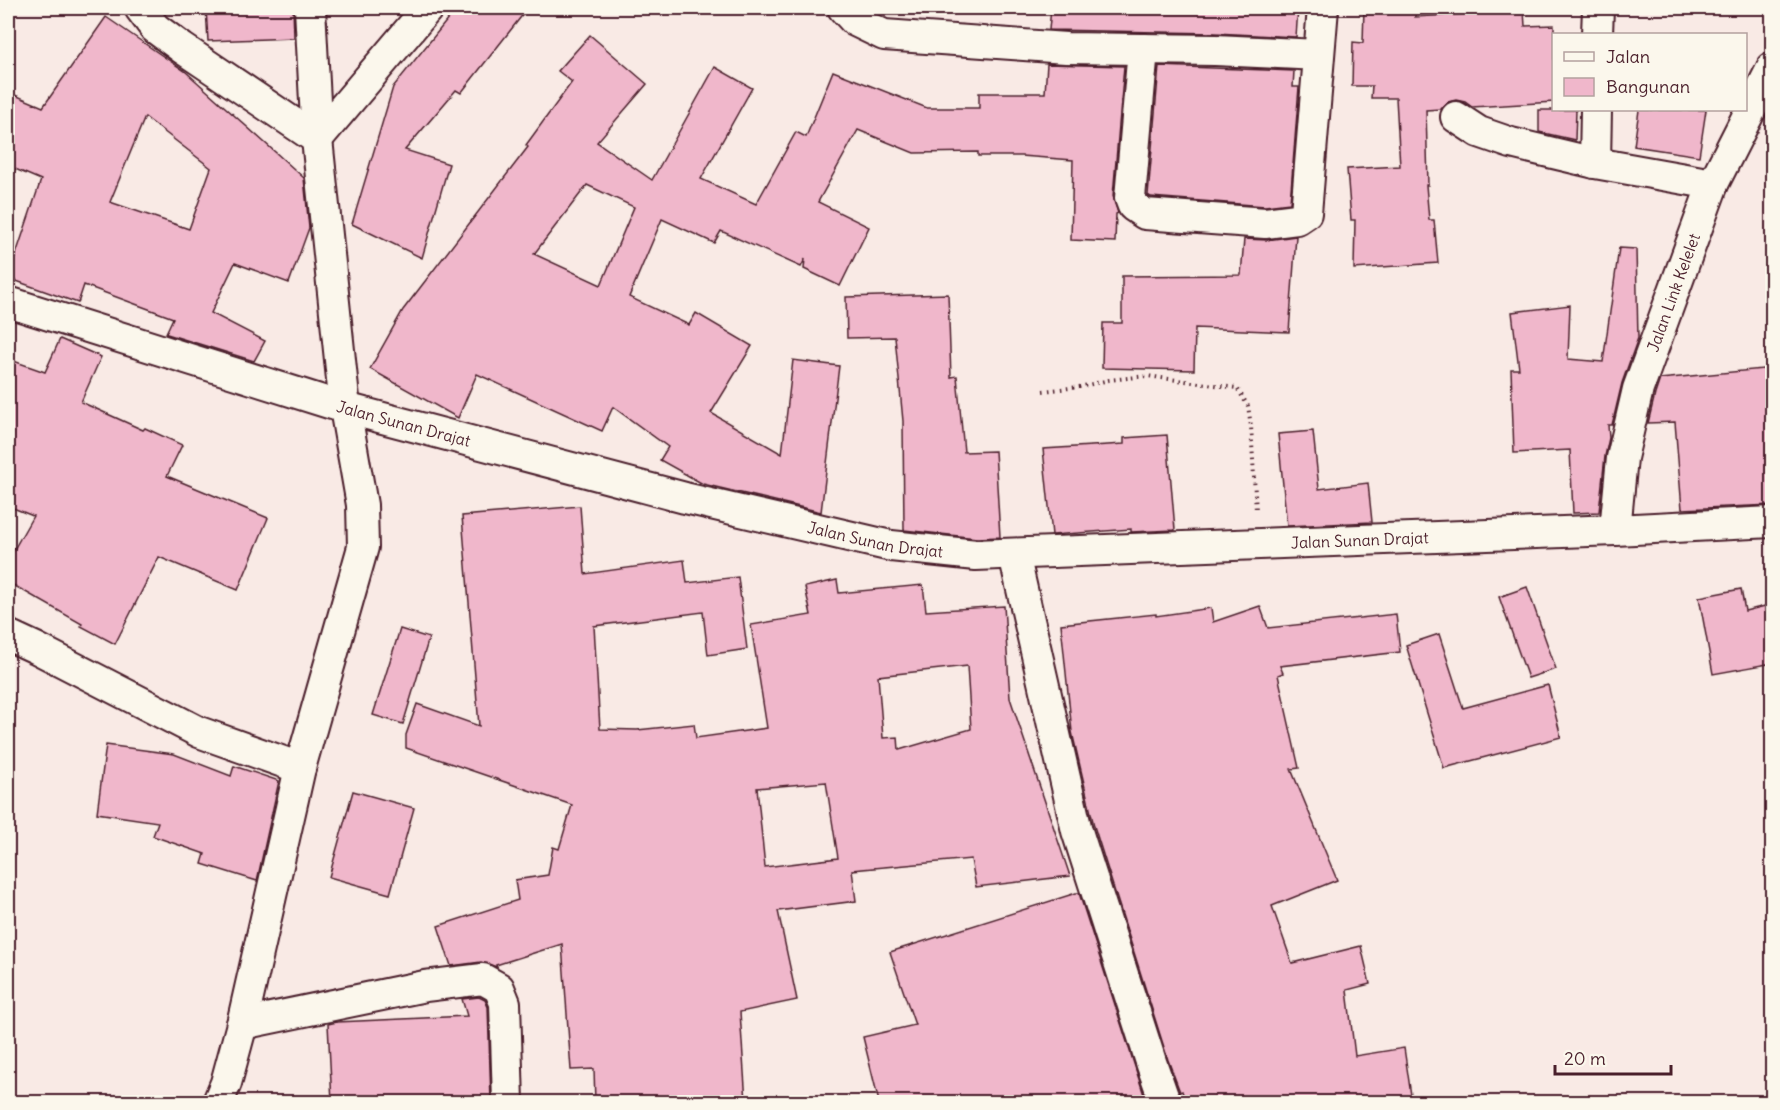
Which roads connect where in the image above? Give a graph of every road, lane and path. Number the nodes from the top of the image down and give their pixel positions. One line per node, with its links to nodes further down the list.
1 (140, 8): 13 (street)
2 (310, 8): 13 (street)
3 (428, 8): 13 (street)
4 (843, 8): 8 (street)
5 (1323, 8): 9 (street)
6 (1598, 8): 7 (street)
7 (1597, 33)
8 (1143, 49): 9 (street); 9 (street)
9 (1318, 55)
10 (1773, 68): 15 (street, Jalan Link Kelelet)
11 (1596, 111): 14 (street)
12 (1456, 117): 14 (street)
13 (317, 139): 18 (street)
14 (1595, 163): 15 (street)
15 (1713, 184): 20 (street, Jalan Link Kelelet)
16 (8, 302): 18 (street, Jalan Sunan Drajat)
17 (1043, 391): 21 (path)
18 (345, 408): 22 (street, Jalan Sunan Drajat); 24 (street)
19 (1773, 522): 20 (street, Jalan Sunan Drajat)
20 (1615, 530): 21 (street, Jalan Sunan Drajat)
21 (1258, 544): 22 (street, Jalan Sunan Drajat)
22 (1014, 554): 28 (street)
23 (8, 635): 24 (street)
24 (300, 768): 25 (street)
25 (242, 1024): 26 (street); 27 (street)
26 (218, 1102)
27 (508, 1102)
28 (1165, 1102)

